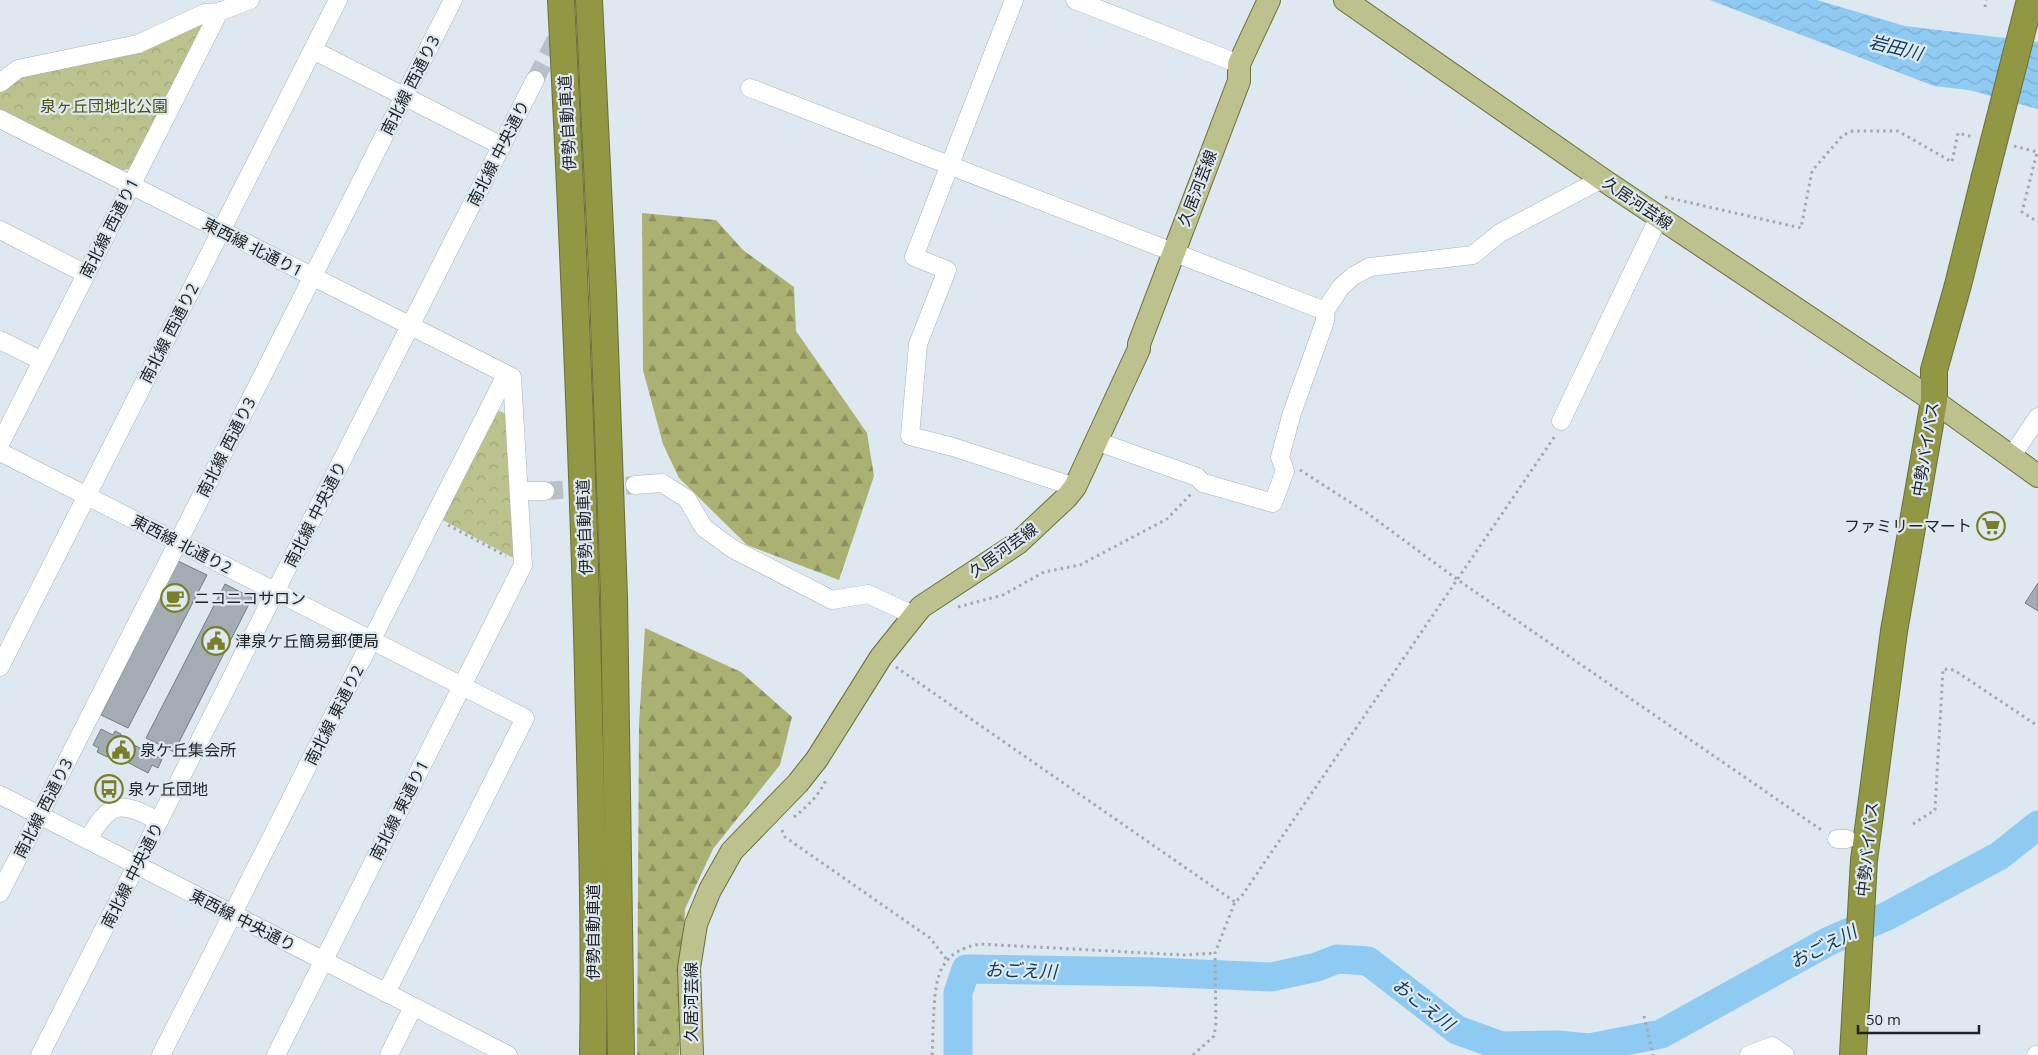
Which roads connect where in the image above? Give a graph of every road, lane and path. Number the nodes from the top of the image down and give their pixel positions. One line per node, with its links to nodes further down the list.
1 (250, 0): 13 (street)
2 (338, 0): 14 (street, 南北線 西通り2)
3 (453, 0): 19 (street, 南北線 西通り3)
4 (561, 0): 90 (highway, 伊勢自動車道)
5 (589, 0): 91 (highway, 伊勢自動車道)
6 (1014, 0): 24 (street)
7 (1076, 0): 15 (street)
8 (1269, 0): 15 (main road, 久居河芸線)
9 (1345, 0): 25 (main road, 久居河芸線)
10 (1986, 0): 12 (path)
11 (2030, 0): 40 (highway, 中勢バイパス, bridge)
12 (1985, 7)
13 (219, 12): 17 (street); 26 (street, 南北線 西通り1)
14 (313, 50): 19 (street); 31 (street, 南北線 西通り2)
15 (1239, 64): 32 (main road, 久居河芸線)
16 (535, 80): 22 (street, 南北線 中央通り)
17 (0, 83)
18 (750, 88): 24 (street)
19 (404, 96): 22 (street); 34 (street, 南北線 西通り3)
20 (0, 119): 26 (street, 東西線 北通り1)
21 (1976, 137): 27 (path)
22 (502, 146): 36 (street, 南北線 中央通り)
23 (2011, 146): 29 (path)
24 (951, 166): 32 (street); 51 (street)
25 (1602, 179): 27 (main road, 久居河芸線); 35 (street)
26 (131, 185): 31 (street, 東西線 北通り1); 33 (street, 南北線 西通り1)
27 (1636, 202): 28 (main road, 久居河芸線)
28 (1658, 217): 40 (main road, 久居河芸線); 42 (street)
29 (2038, 222)
30 (0, 230): 33 (street)
31 (221, 231): 34 (street, 東西線 北通り1); 54 (street, 南北線 西通り2)
32 (1172, 253): 35 (street); 43 (main road, 久居河芸線)
33 (86, 274): 38 (street, 南北線 西通り1)
34 (313, 277): 36 (street, 東西線 北通り1); 56 (street, 南北線 西通り3)
35 (1325, 311): 46 (street)
36 (410, 326): 39 (street, 東西線 北通り1); 59 (street, 南北線 中央通り)
37 (0, 340): 38 (street)
38 (42, 361): 44 (street, 南北線 西通り1)
39 (506, 375): 52 (street); 55 (street, 南北線 東通り2)
40 (1934, 401): 47 (main road, 久居河芸線); 103 (highway, 中勢バイパス)
41 (2038, 417): 47 (street)
42 (1562, 421): 58 (path)
43 (1096, 441): 49 (street); 51 (main road, 久居河芸線)
44 (0, 444)
45 (0, 452): 54 (street, 東西線 北通り2)
46 (1280, 457): 49 (street); 58 (path)
47 (2012, 457): 48 (main road, 久居河芸線)
48 (2038, 476)
49 (1203, 483): 60 (path)
50 (635, 485): 61 (street)
51 (1075, 487): 61 (main road, 久居河芸線)
52 (520, 491): 53 (street); 57 (street)
53 (545, 491)
54 (87, 496): 56 (street, 東西線 北通り2); 64 (street, 南北線 西通り2)
55 (434, 517): 57 (path); 62 (street, 南北線 東通り2)
56 (178, 542): 59 (street, 東西線 北通り2); 71 (street, 南北線 西通り3)
57 (523, 565): 67 (street, 南北線 東通り1)
58 (1458, 580): 78 (path); 82 (path)
59 (275, 591): 62 (street, 東西線 北通り2); 72 (street, 南北線 中央通り)
60 (956, 608)
61 (915, 616): 97 (main road, 久居河芸線)
62 (372, 640): 67 (street, 東西線 北通り2); 83 (street, 南北線 東通り2)
63 (898, 662): 65 (path)
64 (0, 667)
65 (895, 667): 66 (path); 82 (path)
66 (890, 675)
67 (462, 686): 86 (street, 南北線 東通り1); 87 (street, 東西線 北通り2)
68 (2038, 726): 74 (path)
69 (830, 771): 73 (path)
70 (0, 795): 71 (street, 東西線 中央通り)
71 (40, 815): 79 (street, 東西線 中央通り); 81 (street, 南北線 西通り3)
72 (159, 821): 79 (street); 80 (street, 南北線 中央通り)
73 (788, 821)
74 (1913, 824)
75 (785, 826): 76 (path)
76 (782, 830): 77 (path); 85 (path)
77 (776, 832)
78 (1842, 838)
79 (88, 840): 80 (street, 東西線 中央通り)
80 (137, 865): 83 (street, 東西線 中央通り); 92 (street, 南北線 中央通り)
81 (0, 893)
82 (1235, 902): 84 (path)
83 (232, 914): 86 (street, 東西線 中央通り); 93 (street, 南北線 東通り2)
84 (1215, 953): 85 (path); 99 (path)
85 (947, 960): 98 (path)
86 (323, 961): 87 (street, 東西線 中央通り); 94 (street, 南北線 東通り1)
87 (386, 993): 88 (street, 東西線 中央通り)
88 (413, 1007): 95 (street); 96 (street, 東西線 中央通り)
89 (1644, 1016): 100 (path)
90 (593, 1049)
91 (621, 1049)
92 (40, 1055)
93 (161, 1055)
94 (276, 1055)
95 (389, 1055)
96 (508, 1055)
97 (692, 1055)
98 (932, 1055)
99 (1193, 1055)
100 (1653, 1055)
101 (1749, 1055): 102 (street)
102 (1785, 1055)
103 (1853, 1055)

